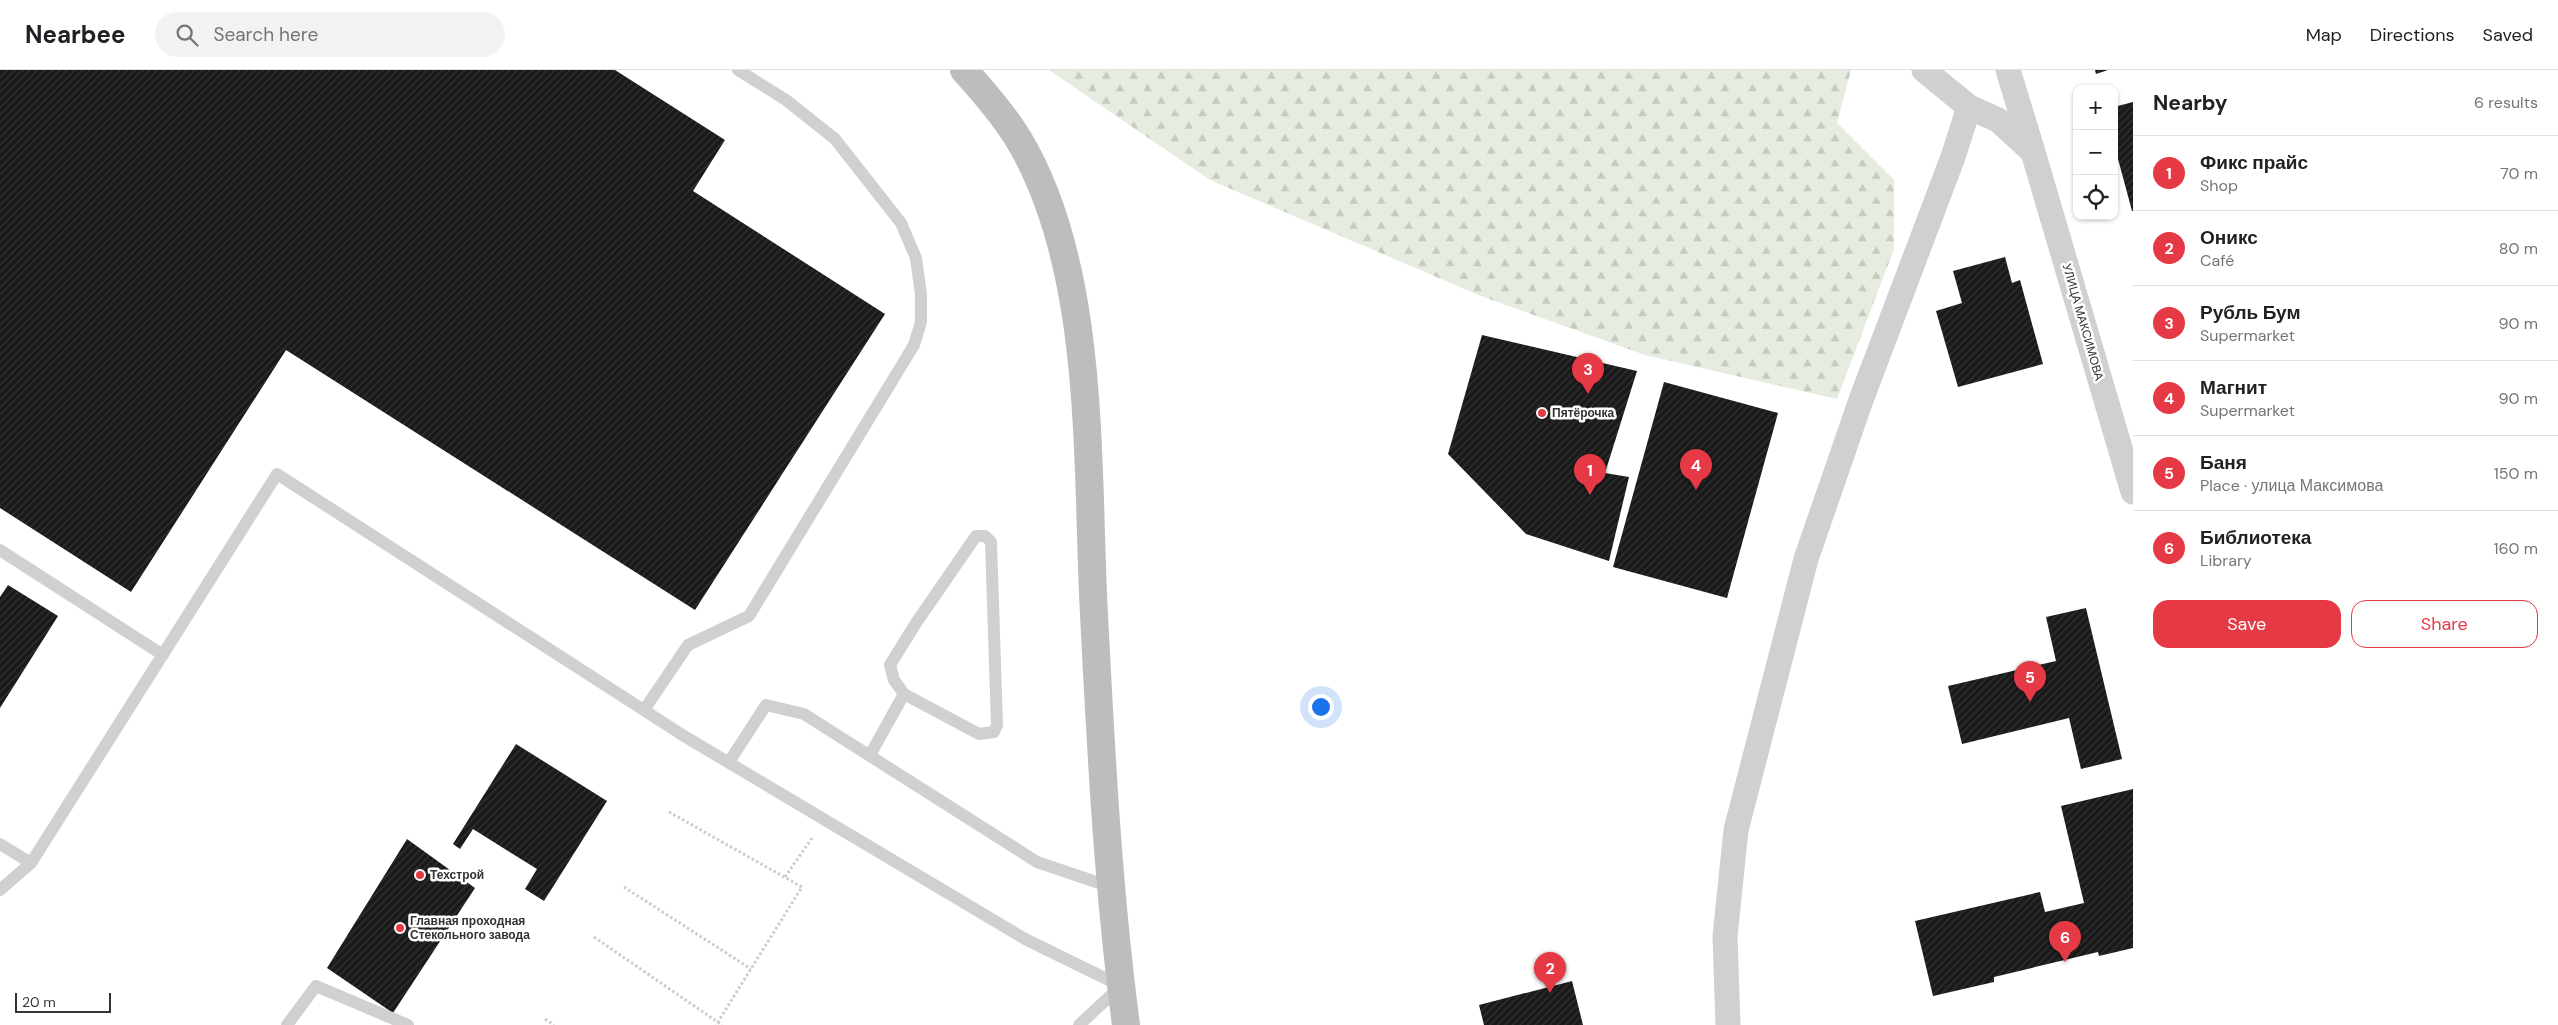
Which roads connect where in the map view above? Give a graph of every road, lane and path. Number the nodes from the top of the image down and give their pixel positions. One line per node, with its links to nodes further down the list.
1 (738, 70): 11 (lane)
2 (964, 70): 19 (main road)
3 (1924, 70): 5 (street)
4 (2008, 70): 6 (street, УЛИЦА МАКСИМОВА)
5 (1969, 107): 6 (street); 32 (street)
6 (2033, 152): 7 (street, УЛИЦА МАКСИМОВА)
7 (2133, 492)
8 (0, 550): 9 (lane)
9 (163, 655): 11 (lane); 17 (lane)
10 (904, 694): 10 (lane); 12 (lane)
11 (644, 710): 13 (lane)
12 (870, 755): 13 (lane); 19 (lane)
13 (729, 762): 15 (lane)
14 (669, 812): 18 (path)
15 (825, 820): 18 (path); 24 (lane)
16 (0, 844): 17 (lane)
17 (31, 863): 21 (lane)
18 (785, 877): 23 (path)
19 (1111, 886): 24 (main road)
20 (624, 887): 23 (path)
21 (0, 890)
22 (594, 937): 26 (path)
23 (751, 969): 26 (path)
24 (1121, 986): 30 (lane); 31 (main road)
25 (544, 1019): 29 (path)
26 (719, 1024)
27 (287, 1025): 28 (lane)
28 (408, 1025)
29 (554, 1025)
30 (1078, 1025)
31 (1126, 1025)
32 (1728, 1025)

